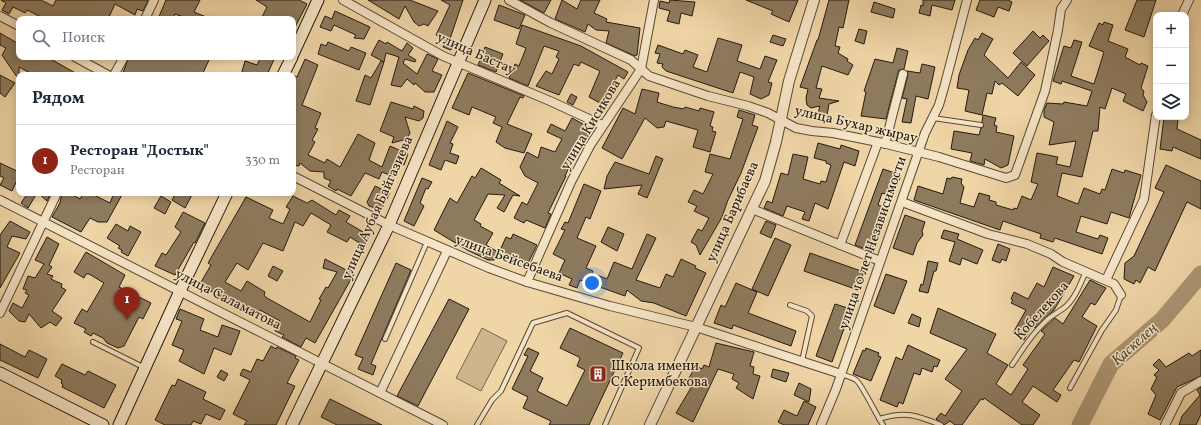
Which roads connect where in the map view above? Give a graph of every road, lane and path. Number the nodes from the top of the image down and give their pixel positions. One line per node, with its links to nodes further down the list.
1 (154, 0): 13 (street)
2 (318, 0): 15 (main road)
3 (342, 0): 19 (street, улица Бастау)
4 (485, 0): 19 (main road, улица Аубая Байгазиева)
5 (509, 0): 20 (street, улица Бухар жырау)
6 (654, 0): 20 (street, улица Кисикова)
7 (814, 0): 26 (street, улица Барибаева)
8 (967, 0): 25 (street, улица 10 лет Независимости)
9 (1067, 0): 31 (street, улица Бухар жырау)
10 (1189, 0): 11 (street)
11 (1183, 12)
12 (0, 16): 14 (street)
13 (146, 16)
14 (16, 24)
15 (296, 48)
16 (80, 60): 21 (street)
17 (122, 60): 22 (street)
18 (290, 60): 23 (main road)
19 (459, 63): 28 (street, улица Бастау); 39 (main road, улица Аубая Байгазиева)
20 (641, 69): 26 (street, улица Бухар жырау); 28 (street, улица Кисикова)
21 (102, 72)
22 (116, 72)
23 (284, 72)
24 (903, 74): 30 (street)
25 (932, 118): 29 (lane); 31 (street, улица 10 лет Независимости)
26 (781, 120): 30 (street, улица Бухар жырау); 37 (street, улица Барибаева)
27 (1155, 120): 45 (street)
28 (602, 125): 46 (street, улица Кисикова)
29 (981, 125)
30 (881, 143): 31 (street, улица Бухар жырау); 41 (street)
31 (919, 153): 36 (street, улица 10 лет Независимости)
32 (296, 178): 39 (street, улица Бейсебаева)
33 (56, 196): 38 (street)
34 (227, 196): 47 (main road)
35 (0, 200): 38 (street, улица Саламатова)
36 (902, 202): 43 (street, улица 10 лет Независимости); 44 (street)
37 (752, 209): 41 (street); 51 (street, улица Барибаева)
38 (44, 222): 47 (street, улица Саламатова); 50 (street)
39 (389, 225): 40 (street, улица Бейсебаева); 55 (main road, улица Аубая Байгазиева)
40 (427, 241): 42 (street, улица Бейсебаева); 52 (lane)
41 (840, 246): 43 (street)
42 (447, 251): 46 (street, улица Бейсебаева); 62 (street)
43 (880, 261): 59 (street, улица 10 лет Независимости)
44 (1086, 271): 45 (street); 56 (lane, Кобелекова)
45 (1106, 280): 48 (street)
46 (527, 282): 51 (street, улица Бейсебаева)
47 (180, 291): 55 (street, улица Саламатова); 57 (main road)
48 (1121, 295): 61 (lane)
49 (790, 305): 54 (lane)
50 (0, 313)
51 (696, 327): 54 (street, улица Бейсебаева); 70 (street, улица Барибаева)
52 (385, 339)
53 (94, 342): 57 (lane)
54 (802, 361): 59 (street, улица Бейсебаева)
55 (322, 362): 62 (street, улица Саламатова); 66 (main road, улица Аубая Байгазиева)
56 (1012, 365)
57 (146, 368): 65 (main road)
58 (0, 373): 64 (main road)
59 (841, 374): 63 (lane); 71 (street, улица 10 лет Независимости)
60 (1201, 381): 74 (street)
61 (1070, 388)
62 (380, 393): 67 (street, улица Саламатова)
63 (879, 419): 72 (lane); 73 (lane)
64 (103, 425)
65 (119, 425)
66 (292, 425)
67 (443, 425)
68 (478, 425): 69 (lane)
69 (605, 425)
70 (650, 425)
71 (821, 425)
72 (883, 425)
73 (941, 425)
74 (1165, 425)

